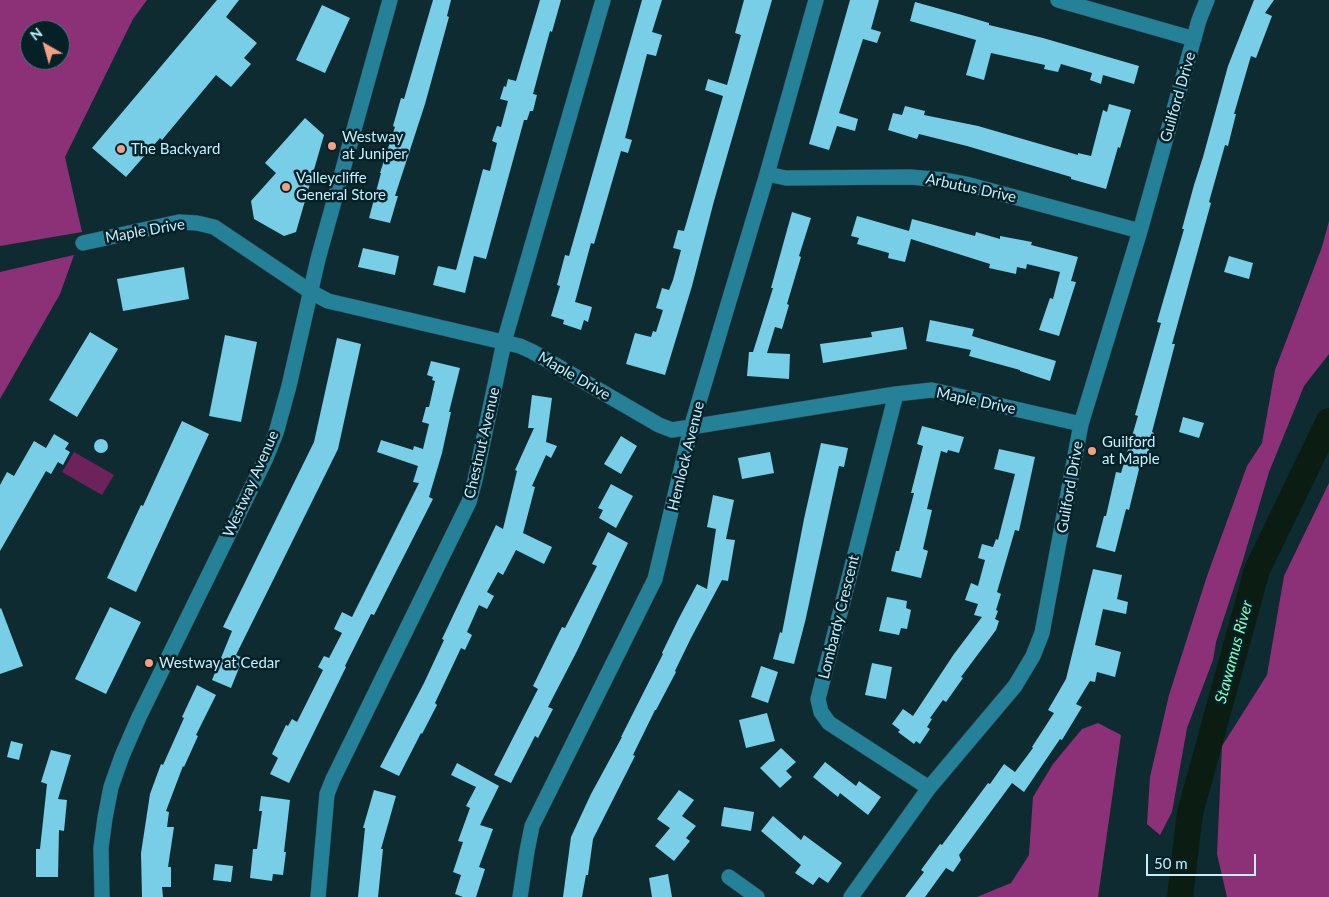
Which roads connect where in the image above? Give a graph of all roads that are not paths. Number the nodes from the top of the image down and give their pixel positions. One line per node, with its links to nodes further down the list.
1 (390, 0): 10 (street, Westway Avenue)
2 (603, 0): 11 (street, Chestnut Avenue)
3 (816, 0): 7 (street, Hemlock Avenue)
4 (1058, 0): 6 (street)
5 (1207, 0): 6 (street, Guilford Drive)
6 (1194, 39): 8 (street, Guilford Drive)
7 (767, 174): 8 (street, Arbutus Drive); 14 (street, Hemlock Avenue)
8 (1140, 231): 13 (street, Guilford Drive)
9 (83, 243): 10 (street, Maple Drive)
10 (311, 292): 11 (street, Maple Drive); 17 (street, Westway Avenue)
11 (504, 342): 14 (street, Maple Drive); 18 (street, Chestnut Avenue)
12 (896, 394): 13 (street, Maple Drive); 14 (street, Maple Drive); 15 (street, Lombardy Crescent)
13 (1081, 424): 15 (street, Guilford Drive)
14 (692, 428): 19 (street, Hemlock Avenue)
15 (929, 788): 21 (street, Guilford Drive)
16 (730, 877): 20 (street)
17 (102, 897)
18 (318, 897)
19 (520, 897)
20 (757, 897)
21 (851, 897)

